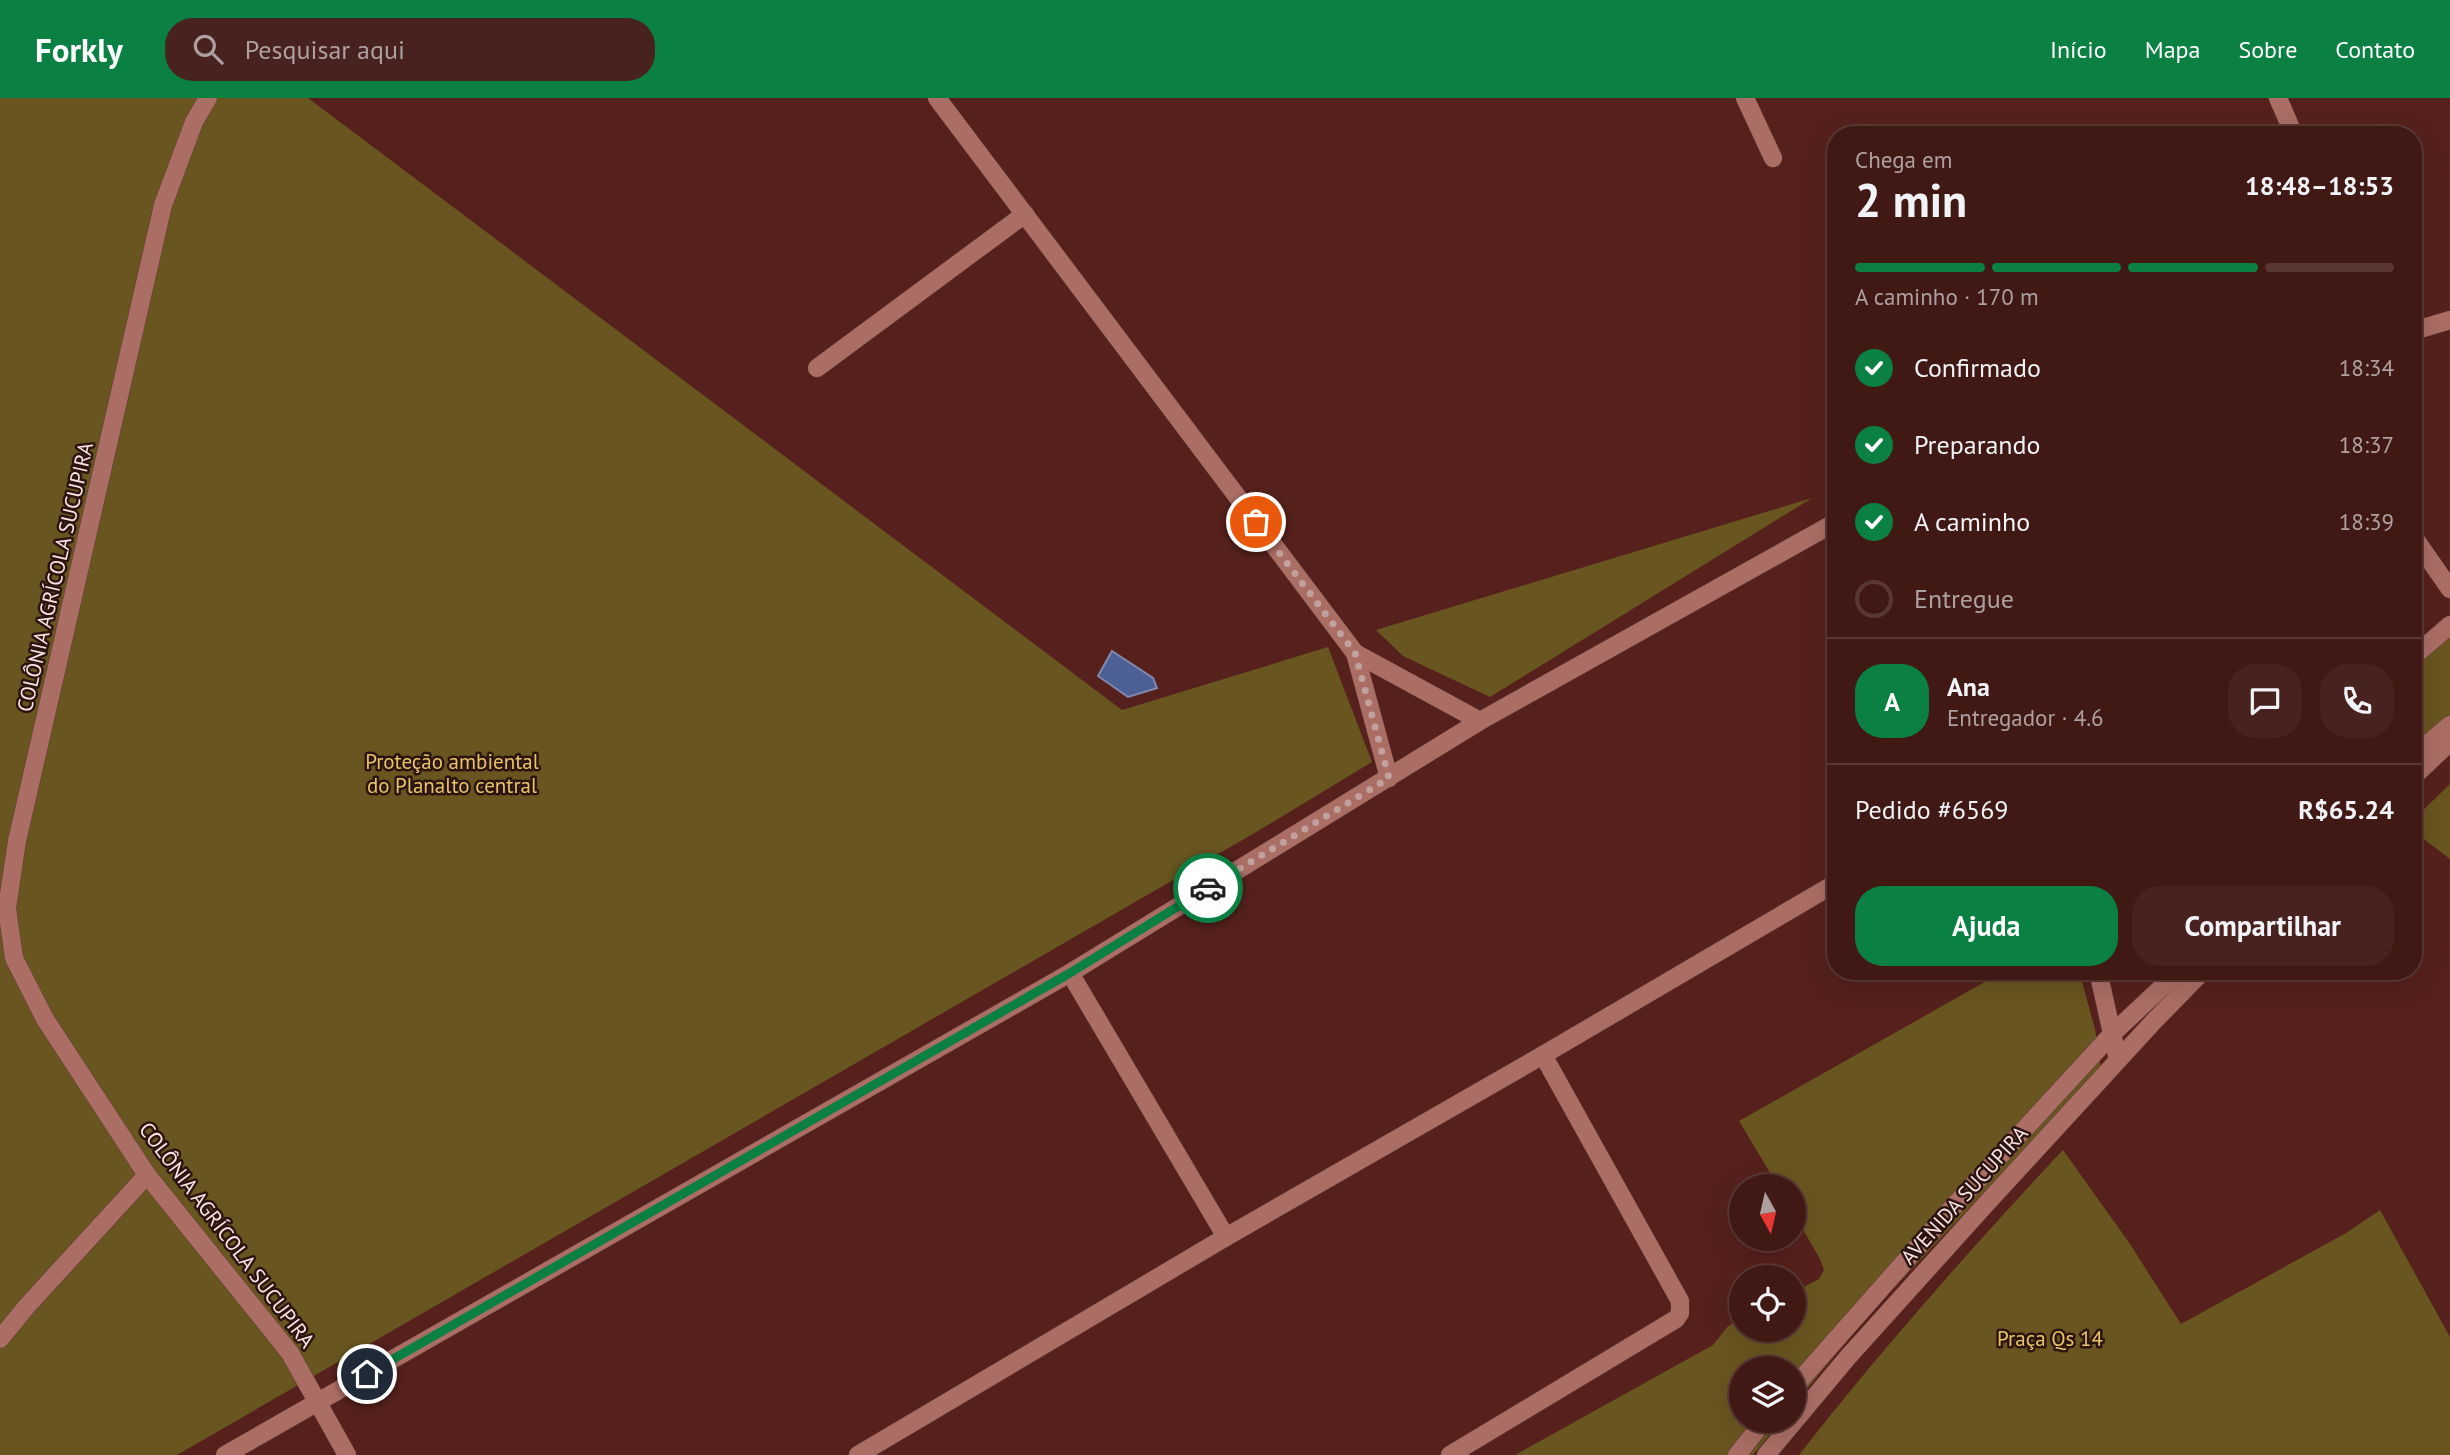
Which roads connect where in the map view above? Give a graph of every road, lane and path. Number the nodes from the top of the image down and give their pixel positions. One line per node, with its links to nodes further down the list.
1 (208, 98): 31 (street, COLÔNIA AGRÍCOLA SUCUPIRA)
2 (937, 98): 7 (street)
3 (1745, 98): 6 (street)
4 (2278, 98): 5 (street)
5 (2290, 126)
6 (1773, 158)
7 (1025, 214): 10 (street); 16 (street)
8 (2450, 320): 9 (street)
9 (2422, 328)
10 (817, 368)
11 (1827, 527): 17 (street)
12 (2422, 549): 13 (street)
13 (2450, 589)
14 (2450, 625): 15 (street)
15 (2422, 649)
16 (1355, 653): 17 (street); 22 (street)
17 (1480, 720): 22 (street)
18 (2450, 725): 20 (street)
19 (2450, 743): 21 (street)
20 (2422, 748)
21 (2422, 769)
22 (1389, 778): 24 (street)
23 (1827, 888): 29 (street)
24 (1070, 973): 32 (street); 35 (street)
25 (2100, 980): 28 (street)
26 (2180, 980): 28 (street)
27 (2183, 980): 30 (street, AVENIDA SUCUPIRA)
28 (2112, 1034): 30 (street); 34 (street)
29 (1543, 1055): 32 (street); 40 (street)
30 (2118, 1060): 42 (street, AVENIDA SUCUPIRA)
31 (147, 1175): 33 (street); 35 (street, COLÔNIA AGRÍCOLA SUCUPIRA)
32 (1226, 1237): 39 (street)
33 (0, 1339)
34 (1806, 1373)
35 (318, 1401): 37 (street); 38 (street, COLÔNIA AGRÍCOLA SUCUPIRA)
36 (1754, 1433): 41 (street)
37 (225, 1455)
38 (347, 1455)
39 (858, 1455)
40 (1450, 1455)
41 (1737, 1455)
42 (1766, 1455)

